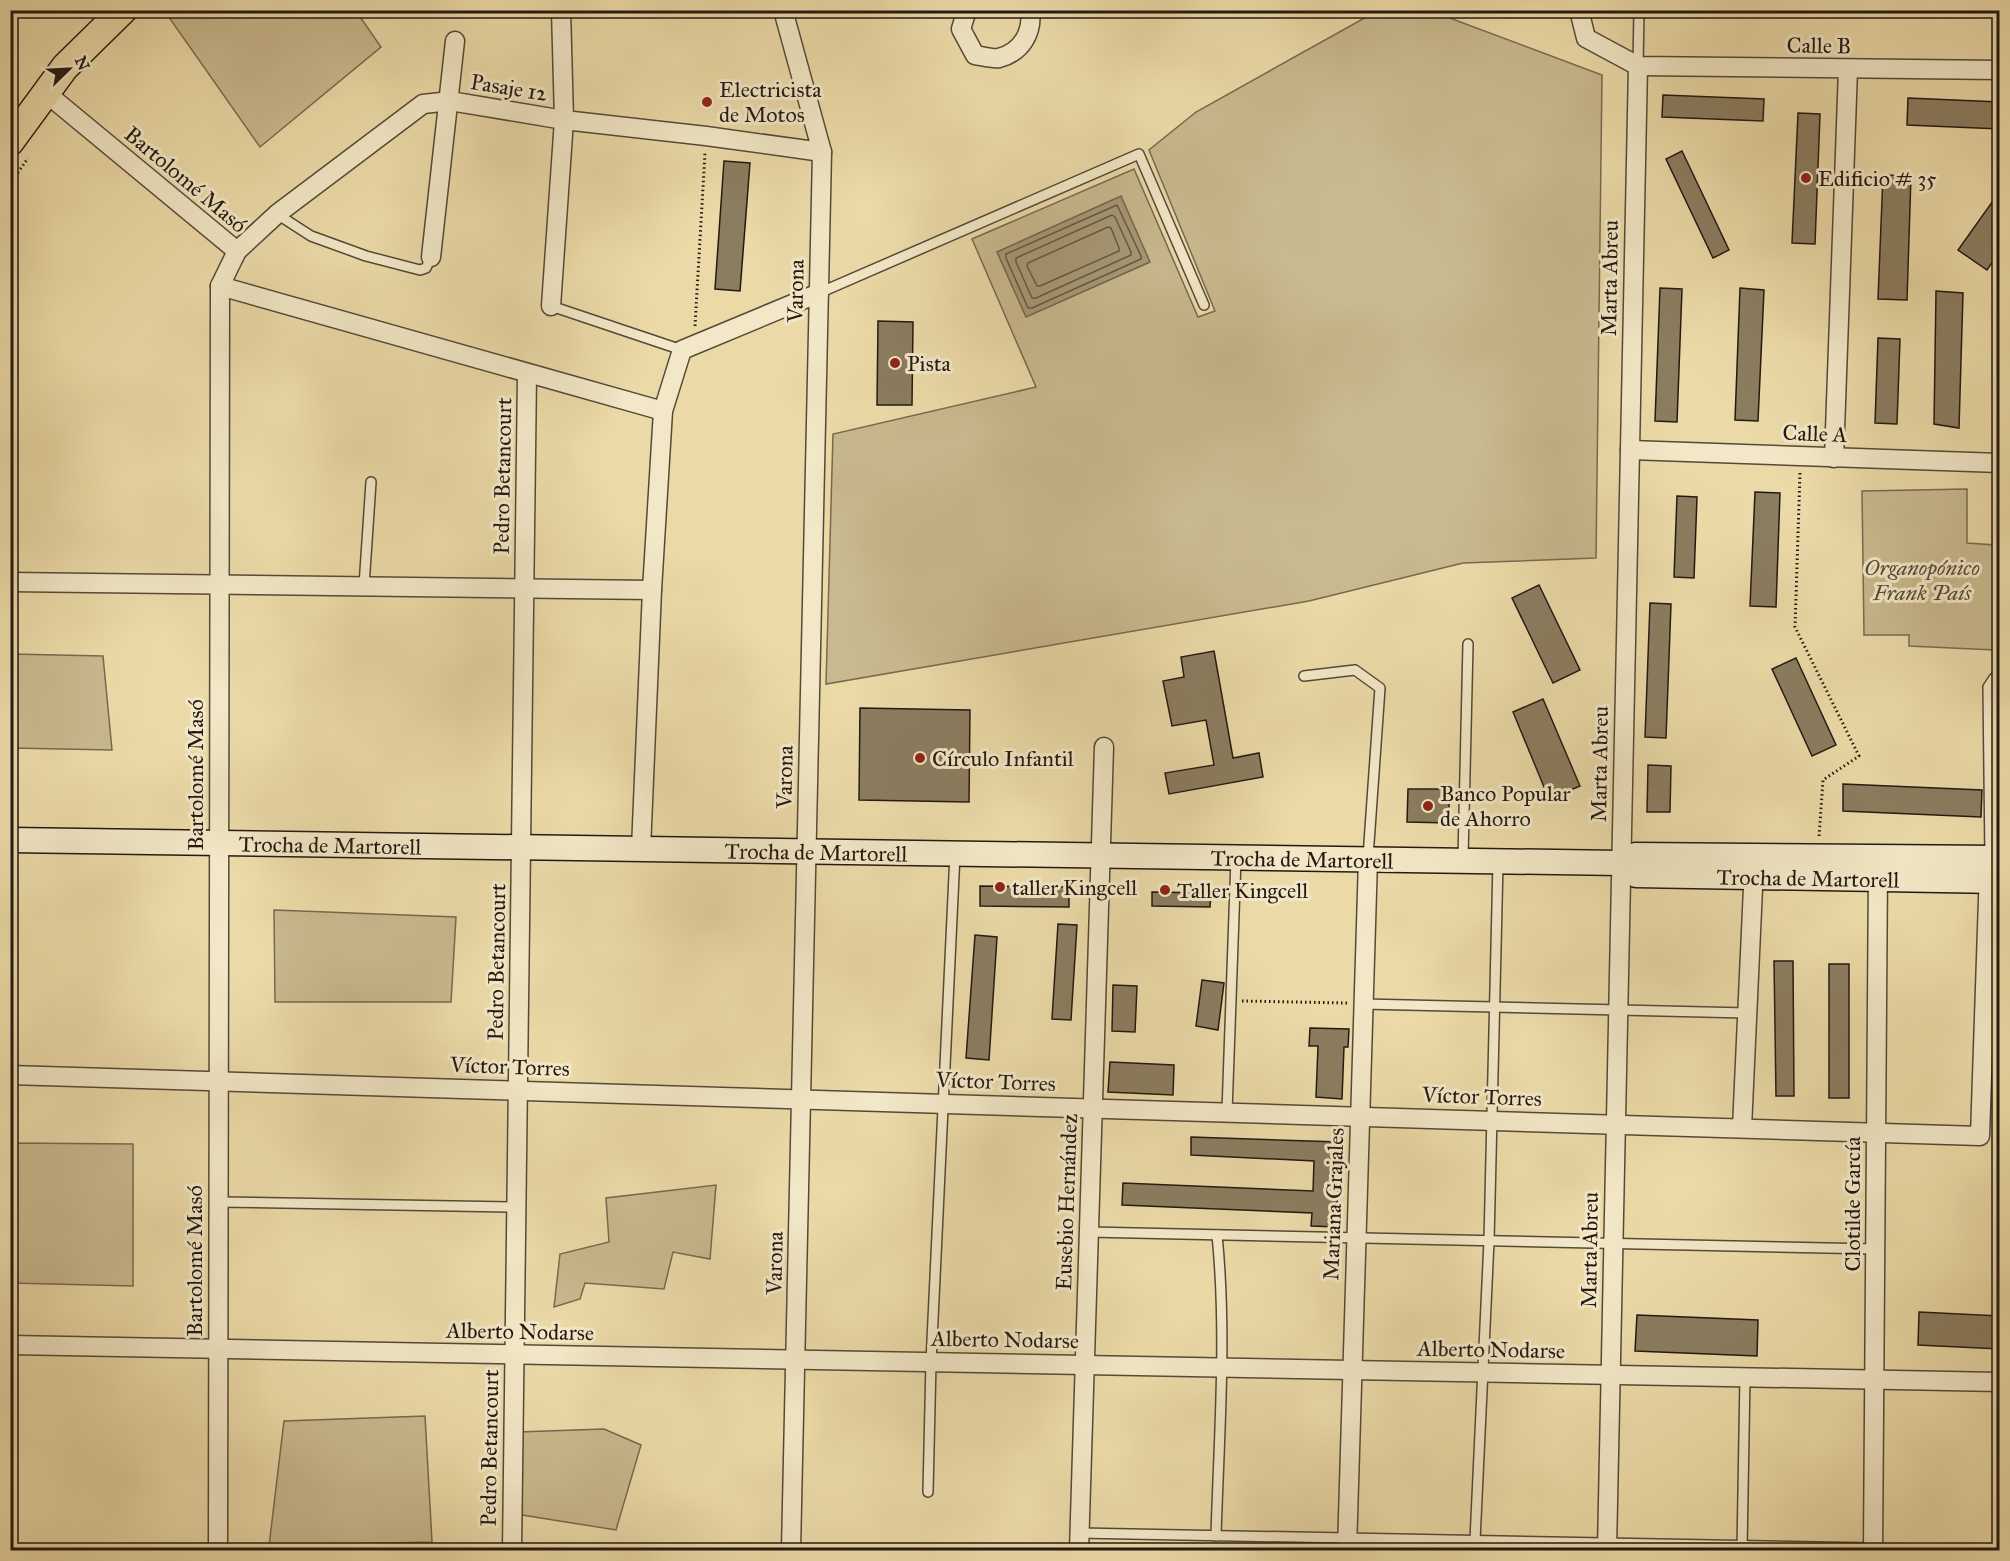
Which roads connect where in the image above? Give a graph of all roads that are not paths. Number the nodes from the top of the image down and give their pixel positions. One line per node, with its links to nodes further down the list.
1 (123, 10): 12 (main road)
2 (561, 10): 14 (street)
3 (783, 10): 16 (street, Varona)
4 (967, 10): 5 (street)
5 (1030, 10)
6 (1579, 10): 9 (street)
7 (1639, 10): 9 (lane)
8 (455, 42): 13 (street)
9 (1638, 66): 10 (street, Calle B); 27 (street, Marta Abreu)
10 (1848, 69): 11 (street, Calle B); 28 (street)
11 (2000, 70)
12 (46, 93): 15 (main road); 18 (street, Bartolomé Masó)
13 (450, 101): 14 (street, Pasaje 12); 17 (street, Pasaje 12); 19 (street)
14 (564, 120): 16 (street, Pasaje 12); 23 (street)
15 (10, 142)
16 (822, 152): 21 (street, Varona)
17 (278, 214): 18 (street, Pasaje 12); 19 (lane)
18 (237, 251): 20 (street, Bartolomé Masó)
19 (431, 257)
20 (220, 285): 25 (street); 32 (street, Bartolomé Masó)
21 (819, 293): 22 (lane); 24 (street); 44 (street, Varona)
22 (1204, 304)
23 (551, 306): 24 (lane)
24 (688, 347): 26 (street)
25 (527, 374): 26 (street); 34 (street, Pedro Betancourt)
26 (663, 411): 35 (street)
27 (1630, 450): 28 (street, Calle A); 51 (street, Marta Abreu)
28 (1834, 458): 29 (street, Calle A)
29 (1999, 463)
30 (371, 482): 33 (lane)
31 (10, 582): 32 (street)
32 (219, 585): 33 (street); 41 (street, Bartolomé Masó)
33 (364, 586): 34 (street)
34 (525, 588): 35 (street); 42 (street, Pedro Betancourt)
35 (652, 590): 43 (street)
36 (1468, 644): 49 (lane)
37 (1304, 676): 48 (lane)
38 (2000, 676): 54 (lane)
39 (1104, 747): 46 (street, Eusebio Hernández)
40 (10, 840): 41 (street, Trocha de Martorell)
41 (219, 843): 42 (street, Trocha de Martorell); 60 (street, Bartolomé Masó)
42 (521, 847): 43 (street, Trocha de Martorell); 61 (street, Pedro Betancourt)
43 (641, 849): 44 (street, Trocha de Martorell)
44 (807, 851): 45 (street, Trocha de Martorell); 62 (street, Varona)
45 (955, 854): 46 (street, Trocha de Martorell); 63 (lane)
46 (1101, 855): 47 (street, Trocha de Martorell); 64 (street, Eusebio Hernández)
47 (1236, 858): 48 (street, Trocha de Martorell); 65 (lane)
48 (1368, 860): 49 (street, Trocha de Martorell); 55 (street, Mariana Grajales)
49 (1462, 861): 50 (street, Trocha de Martorell)
50 (1498, 861): 51 (street, Trocha de Martorell); 56 (lane)
51 (1621, 863): 52 (street, Trocha de Martorell); 57 (street, Marta Abreu)
52 (1754, 866): 53 (street, Trocha de Martorell); 53 (street, Trocha de Martorell); 58 (street)
53 (1878, 868): 54 (street, Trocha de Martorell); 70 (street, Clotilde García)
54 (1994, 869): 70 (street, Víctor Torres)
55 (1363, 1004): 56 (lane); 66 (street, Mariana Grajales)
56 (1493, 1007): 57 (lane); 67 (lane)
57 (1618, 1009): 58 (lane); 68 (street, Marta Abreu)
58 (1747, 1013): 69 (street)
59 (10, 1075): 60 (street, Víctor Torres)
60 (218, 1081): 61 (street, Víctor Torres); 71 (street, Bartolomé Masó)
61 (518, 1090): 62 (street, Víctor Torres); 72 (street, Pedro Betancourt)
62 (801, 1099): 63 (street, Víctor Torres); 82 (street, Varona)
63 (943, 1104): 64 (street, Víctor Torres); 83 (lane)
64 (1093, 1108): 65 (street, Víctor Torres); 73 (street, Eusebio Hernández)
65 (1227, 1112): 66 (street, Víctor Torres)
66 (1360, 1116): 67 (street, Víctor Torres); 75 (street, Mariana Grajales)
67 (1492, 1121): 68 (street, Víctor Torres); 76 (lane)
68 (1616, 1124): 69 (street, Víctor Torres); 77 (street, Marta Abreu)
69 (1742, 1128): 70 (street, Víctor Torres)
70 (1876, 1132): 78 (street, Clotilde García)
71 (219, 1202): 72 (lane); 80 (street, Bartolomé Masó)
72 (516, 1207): 81 (street, Pedro Betancourt)
73 (1089, 1232): 74 (lane); 84 (street, Eusebio Hernández)
74 (1217, 1235): 75 (lane); 85 (lane)
75 (1356, 1238): 76 (lane); 86 (street, Mariana Grajales)
76 (1489, 1241): 77 (lane); 87 (lane)
77 (1613, 1245): 78 (lane); 88 (street, Marta Abreu)
78 (1875, 1249): 90 (street, Clotilde García)
79 (10, 1345): 80 (street, Alberto Nodarse)
80 (218, 1349): 81 (street, Alberto Nodarse); 100 (street, Bartolomé Masó)
81 (514, 1354): 82 (street, Alberto Nodarse); 101 (street, Pedro Betancourt)
82 (795, 1360): 83 (street, Alberto Nodarse); 102 (street, Varona)
83 (931, 1362): 84 (street, Alberto Nodarse); 92 (lane)
84 (1085, 1365): 85 (street, Alberto Nodarse); 95 (street, Eusebio Hernández)
85 (1221, 1368): 86 (street, Alberto Nodarse); 93 (lane)
86 (1352, 1370): 87 (street, Alberto Nodarse); 96 (street, Mariana Grajales)
87 (1483, 1372): 88 (street, Alberto Nodarse); 94 (lane)
88 (1611, 1375): 89 (street, Alberto Nodarse); 97 (street, Marta Abreu)
89 (1745, 1377): 90 (street, Alberto Nodarse); 98 (lane)
90 (1874, 1380): 91 (street, Alberto Nodarse); 99 (street, Clotilde García)
91 (2000, 1382)
92 (928, 1492)
93 (1216, 1536): 95 (lane); 96 (lane)
94 (1475, 1540): 96 (lane); 97 (lane)
95 (1079, 1542)
96 (1347, 1544)
97 (1607, 1547): 98 (lane)
98 (1742, 1549): 99 (lane)
99 (1873, 1549)
100 (218, 1551)
101 (512, 1551)
102 (791, 1551)

